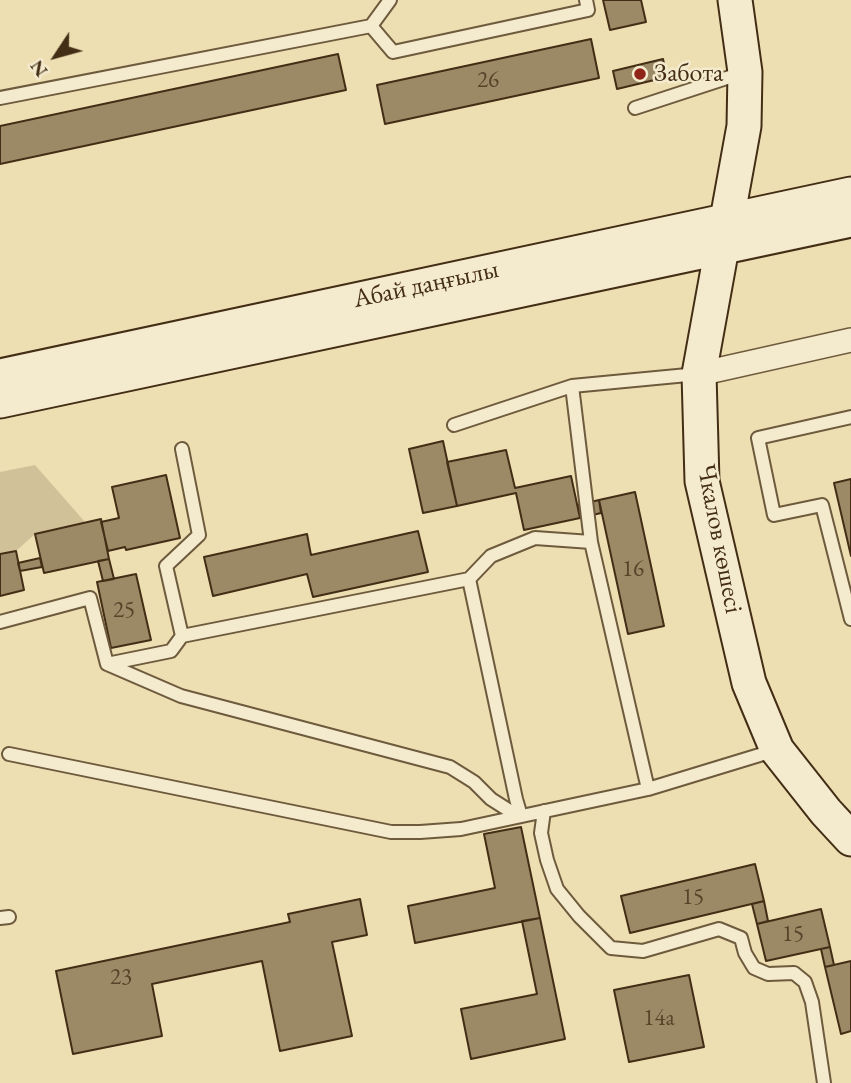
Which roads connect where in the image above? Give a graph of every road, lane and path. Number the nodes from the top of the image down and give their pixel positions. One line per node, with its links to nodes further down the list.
1 (390, 0): 4 (lane)
2 (586, 0): 4 (lane)
3 (734, 0): 5 (main road, Чкалов көшесі)
4 (371, 26): 6 (lane)
5 (745, 72): 7 (lane); 10 (main road, Чкалов көшесі)
6 (0, 98)
7 (635, 107)
8 (851, 194): 10 (main road, Абай даңғылы)
9 (851, 220): 10 (main road, Абай даңғылы)
10 (723, 235): 12 (main road, Чкалов көшесі); 13 (main road, Абай даңғылы); 15 (main road, Абай даңғылы)
11 (851, 340): 12 (street)
12 (699, 374): 14 (lane); 25 (main road, Чкалов көшесі)
13 (0, 376)
14 (572, 386): 17 (lane); 19 (lane)
15 (0, 401)
16 (851, 417): 21 (lane)
17 (454, 425)
18 (182, 449): 23 (lane)
19 (592, 542): 20 (lane); 27 (lane)
20 (469, 579): 23 (lane); 29 (lane)
21 (851, 619)
22 (0, 622): 24 (lane)
23 (182, 636): 24 (lane)
24 (107, 664): 29 (lane)
25 (777, 750): 27 (lane); 30 (main road, Чкалов көшесі)
26 (9, 754): 29 (lane)
27 (648, 789): 28 (lane)
28 (544, 811): 29 (lane); 31 (lane)
29 (522, 816)
30 (851, 838)
31 (824, 1083)

